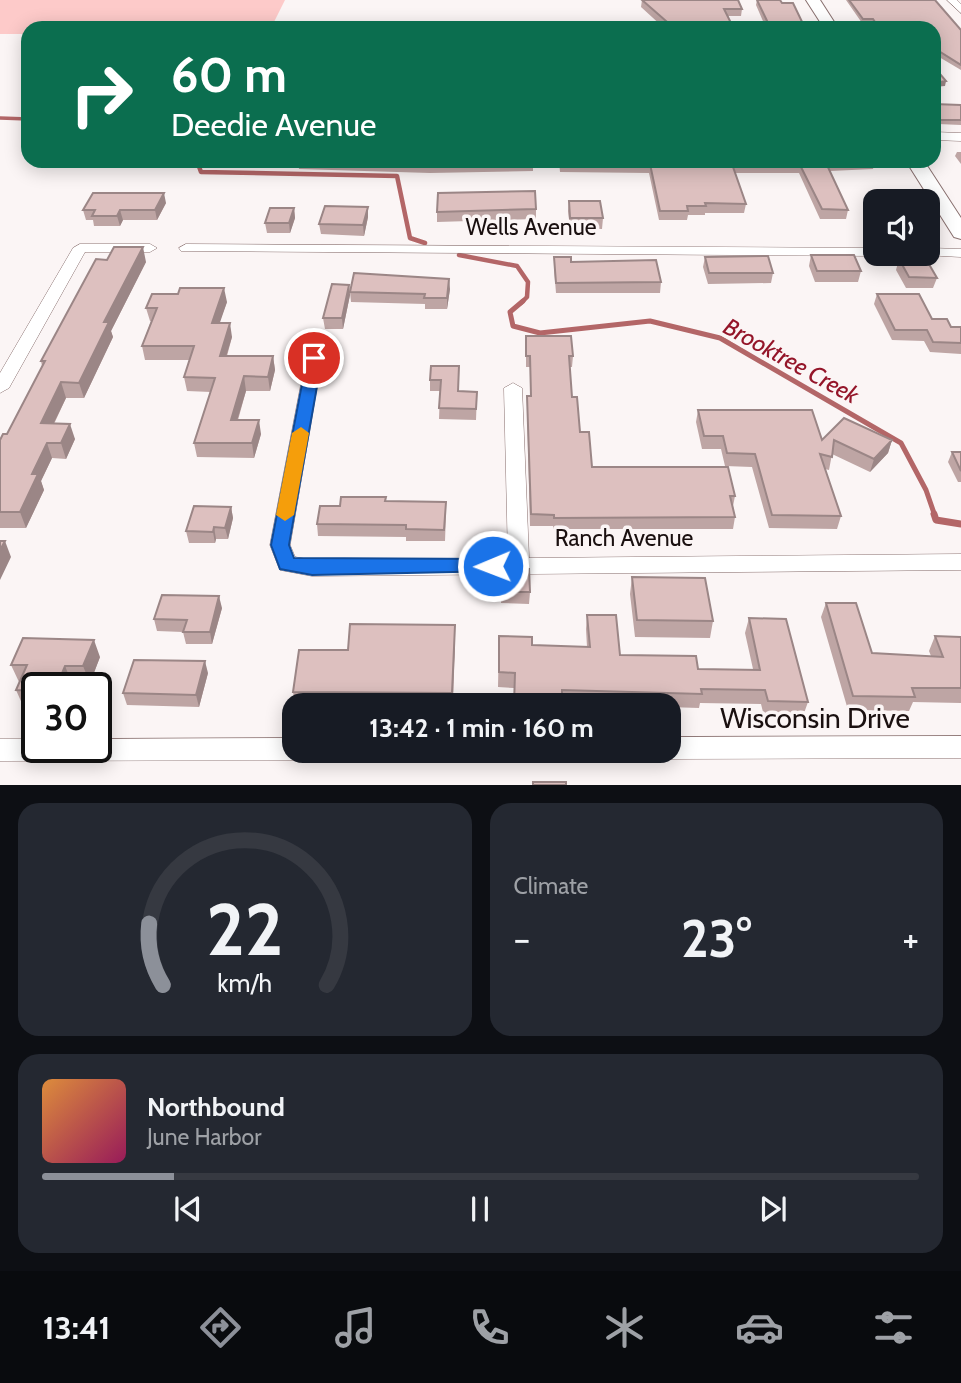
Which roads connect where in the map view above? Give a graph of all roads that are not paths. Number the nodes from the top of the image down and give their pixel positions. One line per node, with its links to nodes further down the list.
1 (813, 0): 4 (main road)
2 (951, 0): 3 (street)
3 (961, 10)
4 (826, 21)
5 (941, 136): 6 (street)
6 (961, 136)
7 (919, 168): 8 (main road)
8 (961, 233)
9 (150, 248): 15 (street)
10 (186, 248): 11 (street, Wells Avenue)
11 (863, 252)
12 (940, 253): 13 (street)
13 (961, 253)
14 (314, 358): 18 (street, Ranch Avenue)
15 (0, 388)
16 (513, 388): 18 (street)
17 (961, 562): 18 (street, Ranch Avenue)
18 (519, 565)
19 (961, 747): 20 (street, Wisconsin Drive)
20 (681, 748)
21 (282, 749): 22 (street)
22 (0, 750)

